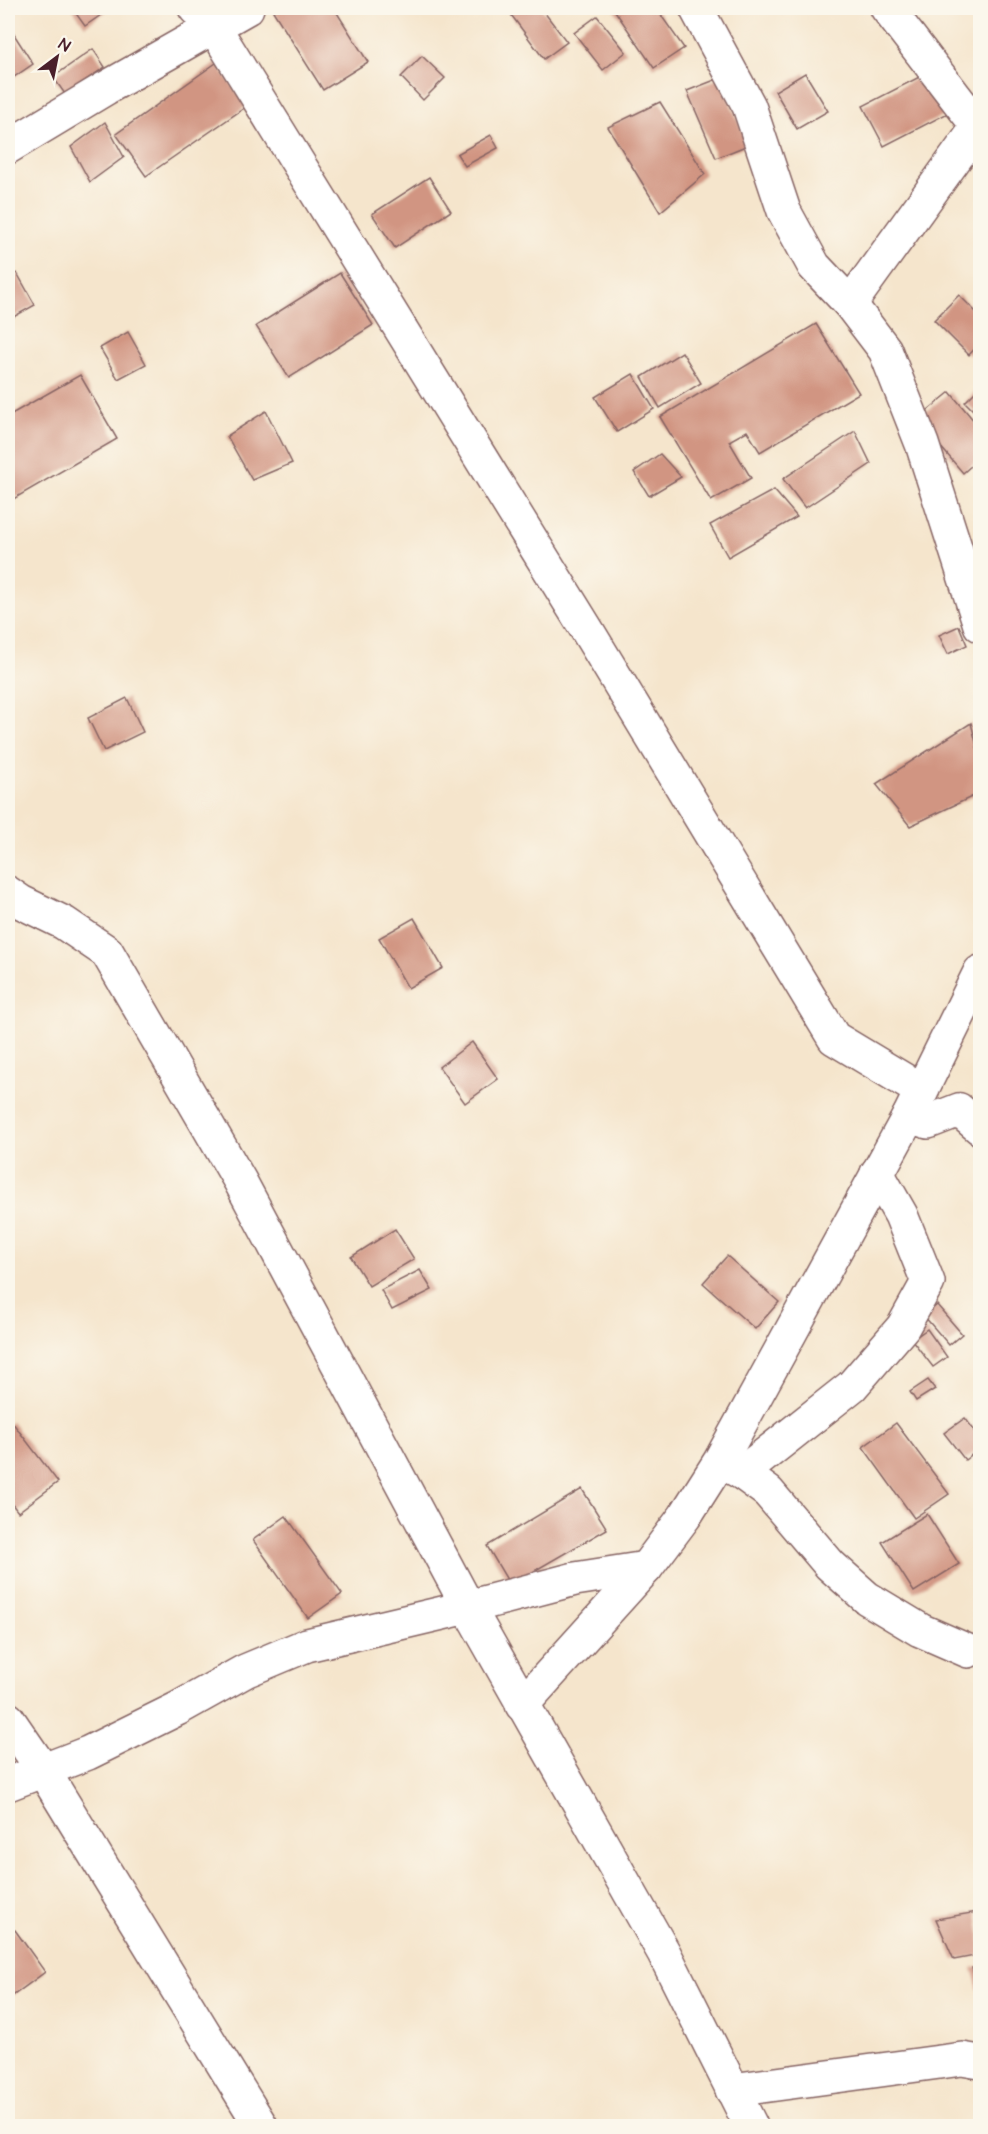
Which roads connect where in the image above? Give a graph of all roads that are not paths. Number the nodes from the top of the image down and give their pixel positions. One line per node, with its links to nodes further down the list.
1 (248, 8): 4 (street)
2 (696, 8): 7 (street)
3 (887, 8): 5 (street)
4 (204, 17): 6 (street); 11 (street)
5 (980, 127): 7 (street)
6 (8, 147)
7 (850, 304): 8 (street)
8 (981, 625)
9 (8, 893): 16 (street)
10 (981, 972): 11 (street)
11 (916, 1104): 12 (street); 13 (street)
12 (981, 1128)
13 (877, 1173): 14 (street); 14 (street)
14 (731, 1467): 15 (street); 17 (street)
15 (646, 1568): 16 (street); 18 (street)
16 (468, 1607): 18 (street); 20 (street)
17 (968, 1651)
18 (522, 1705): 23 (street)
19 (8, 1719): 20 (street)
20 (43, 1770): 21 (street); 24 (street)
21 (8, 1784)
22 (981, 2062): 23 (street)
23 (732, 2090): 25 (street)
24 (261, 2127)
25 (751, 2127)

